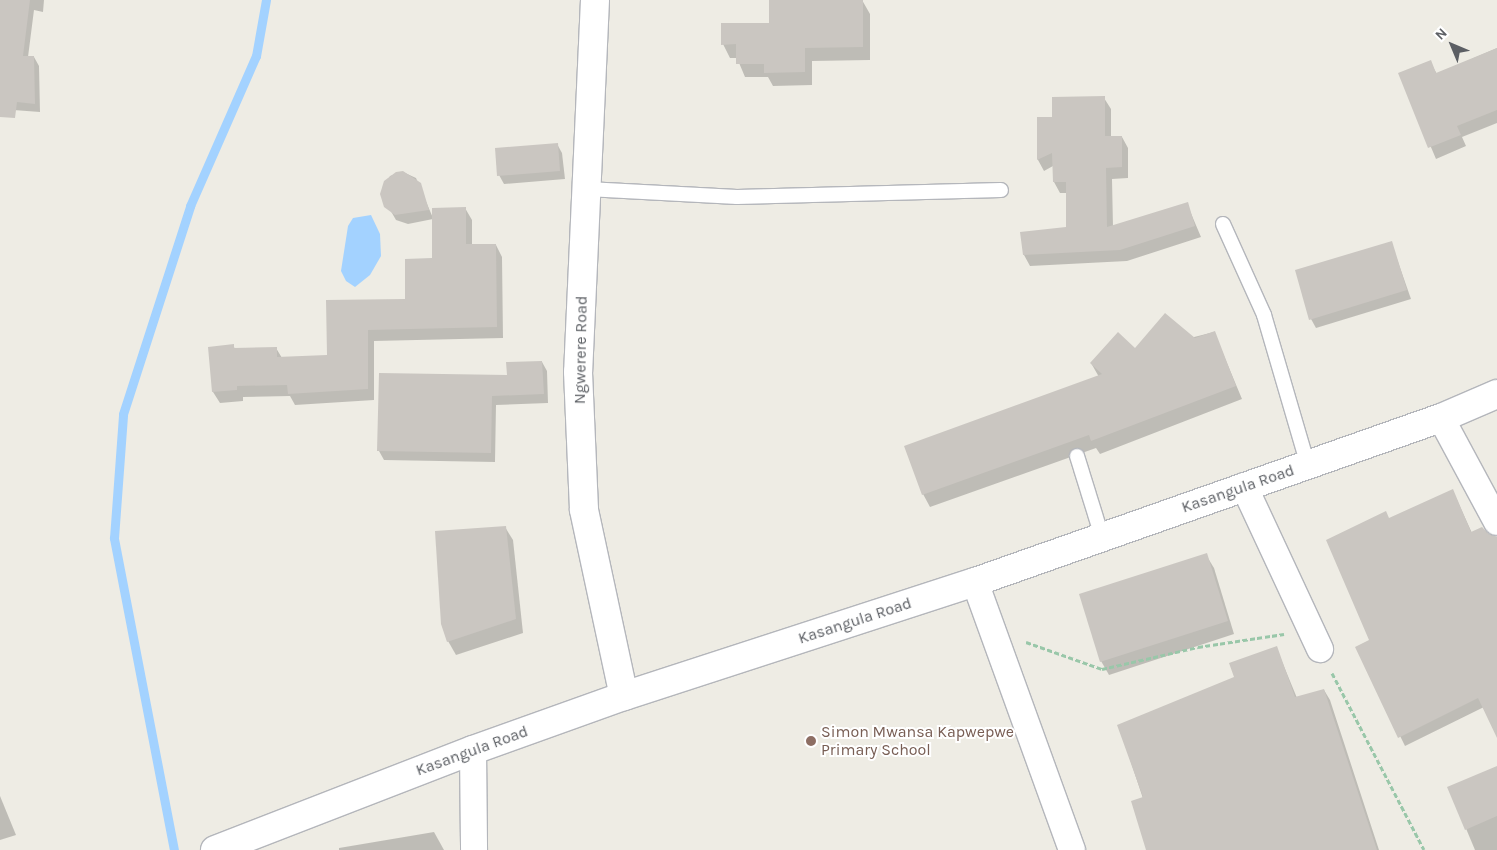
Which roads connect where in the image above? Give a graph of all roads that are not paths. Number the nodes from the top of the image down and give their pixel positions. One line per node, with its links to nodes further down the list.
1 (594, 0): 2 (main road, Ngwerere Road)
2 (587, 189): 3 (lane); 14 (main road, Ngwerere Road)
3 (1001, 190)
4 (1223, 224): 8 (lane)
5 (1497, 394): 6 (main road, Kasangula Road)
6 (1441, 418): 8 (main road, Kasangula Road); 10 (street)
7 (1077, 456): 11 (lane)
8 (1308, 465): 9 (main road, Kasangula Road)
9 (1244, 486): 11 (main road, Kasangula Road); 13 (street)
10 (1497, 522)
11 (1102, 537): 12 (main road, Kasangula Road)
12 (975, 582): 14 (main road, Kasangula Road); 18 (street)
13 (1320, 649)
14 (624, 696): 15 (main road, Kasangula Road)
15 (473, 750): 16 (main road, Kasangula Road); 17 (street)
16 (220, 848)
17 (474, 850)
18 (1072, 850)

